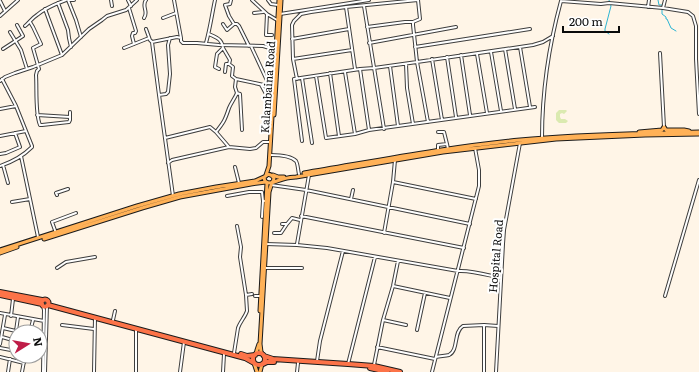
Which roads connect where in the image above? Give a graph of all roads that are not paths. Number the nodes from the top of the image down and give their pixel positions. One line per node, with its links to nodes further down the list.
1 (13, 0): 24 (street)
2 (18, 0): 24 (street)
3 (67, 0): 4 (street); 25 (street); 63 (street)
4 (74, 0)
5 (111, 0): 28 (street)
6 (128, 0): 30 (street)
7 (137, 0): 30 (street)
8 (146, 0): 42 (street)
9 (174, 0): 37 (street)
10 (216, 0): 59 (street)
11 (231, 0): 48 (street)
12 (252, 0): 36 (street)
13 (268, 0): 27 (street)
14 (280, 0): 27 (main road, Kalambaina Road); 40 (main road, Kalambaina Road)
15 (369, 0): 21 (street)
16 (561, 0): 22 (street); 62 (street)
17 (596, 0): 26 (street)
18 (649, 0): 32 (street)
19 (665, 0): 33 (street)
20 (0, 1): 35 (street)
21 (354, 1): 40 (street)
22 (573, 1): 23 (street)
23 (584, 1): 26 (street)
24 (14, 3): 35 (street)
25 (58, 3): 34 (street); 75 (street)
26 (596, 4): 32 (street)
27 (278, 5): 44 (main road, Kalambaina Road)
28 (112, 6)
29 (364, 6): 31 (street); 46 (street); 54 (street)
30 (130, 7): 63 (street); 73 (street)
31 (346, 7): 56 (street); 66 (street)
32 (648, 7): 33 (street)
33 (664, 8): 51 (street)
34 (45, 9): 45 (street); 87 (street)
35 (5, 11): 41 (street)
36 (264, 12): 38 (street); 39 (street)
37 (176, 13): 43 (street); 65 (street)
38 (254, 13)
39 (267, 14): 44 (street); 61 (street)
40 (280, 14): 158 (main road, Kalambaina Road)
41 (0, 16)
42 (144, 18)
43 (162, 18)
44 (277, 20): 82 (main road, Kalambaina Road)
45 (30, 22): 50 (street); 95 (street)
46 (413, 22): 54 (street); 60 (street)
47 (223, 24): 48 (street)
48 (234, 24): 74 (street)
49 (17, 25): 67 (street)
50 (25, 26)
51 (696, 26): 52 (street); 69 (street)
52 (699, 26)
53 (456, 27): 60 (street)
54 (367, 28): 72 (street)
55 (146, 29): 64 (street)
56 (349, 29): 66 (street); 83 (street)
57 (530, 29): 77 (street)
58 (10, 32): 67 (street)
59 (209, 34): 71 (street); 76 (street)
60 (414, 34): 72 (street); 77 (street)
61 (272, 35)
62 (553, 36): 78 (street); 147 (street)
63 (82, 37): 75 (street)
64 (149, 38): 70 (street); 73 (street)
65 (181, 38): 68 (street); 71 (street)
66 (292, 39): 90 (street)
67 (15, 40): 79 (street); 98 (street)
68 (168, 40): 70 (street); 114 (street)
69 (697, 41): 112 (street)
70 (152, 42): 114 (street)
71 (206, 43): 76 (street)
72 (370, 43): 97 (street)
73 (134, 44): 80 (street)
74 (250, 46): 76 (street); 82 (street); 111 (street)
75 (71, 47): 87 (street)
76 (223, 47): 93 (street); 99 (street)
77 (416, 47): 92 (street)
78 (520, 47): 81 (street); 117 (street)
79 (3, 48)
80 (124, 48)
81 (505, 49): 84 (street); 120 (street)
82 (276, 50): 111 (main road, Kalambaina Road)
83 (352, 50): 90 (street); 101 (street)
84 (490, 52): 86 (street); 121 (street)
85 (660, 52): 133 (street)
86 (477, 54): 88 (street); 123 (street)
87 (62, 55): 95 (street)
88 (461, 55): 89 (street); 126 (street)
89 (447, 57): 91 (street); 128 (street)
90 (293, 59): 108 (street)
91 (432, 59): 92 (street); 129 (street)
92 (418, 62): 94 (street); 130 (street)
93 (229, 64): 102 (street); 107 (street)
94 (406, 64): 96 (street); 131 (street)
95 (38, 65): 98 (street); 125 (street)
96 (390, 66): 97 (street); 132 (street)
97 (374, 68): 100 (street); 134 (street)
98 (27, 69): 109 (street)
99 (219, 69)
100 (360, 69): 101 (street); 136 (street)
101 (355, 70): 103 (street)
102 (225, 72)
103 (345, 72): 104 (street); 142 (street)
104 (330, 74): 105 (street); 145 (street)
105 (316, 76): 106 (street); 145 (street)
106 (302, 78): 108 (street); 151 (street)
107 (236, 79): 110 (street); 113 (street)
108 (297, 79): 148 (street)
109 (1, 80): 116 (street)
110 (261, 85): 111 (street); 115 (street)
111 (272, 87): 115 (main road, Kalambaina Road)
112 (698, 90): 124 (street)
113 (237, 93): 135 (street); 138 (street)
114 (159, 95): 146 (street)
115 (272, 102): 149 (main road, Kalambaina Road)
116 (16, 106): 119 (street); 137 (street)
117 (530, 107): 118 (street); 120 (street)
118 (535, 107)
119 (0, 109)
120 (515, 109): 121 (street)
121 (501, 111): 123 (street)
122 (70, 112): 127 (street)
123 (486, 113): 126 (street)
124 (699, 114)
125 (37, 115): 127 (street); 127 (street)
126 (470, 116): 128 (street)
127 (70, 117)
128 (456, 118): 129 (street)
129 (442, 120): 130 (street)
130 (428, 122): 131 (street)
131 (413, 124): 132 (street)
132 (398, 127): 134 (street)
133 (664, 127): 141 (main road); 143 (main road)
134 (384, 129): 136 (street)
135 (242, 130)
136 (369, 130): 142 (street)
137 (26, 131): 140 (street); 159 (street)
138 (216, 132): 146 (street); 153 (street)
139 (438, 132): 152 (street)
140 (15, 133): 144 (street); 157 (street)
141 (699, 133): 143 (main road); 150 (main road)
142 (355, 134): 145 (street)
143 (631, 134): 147 (main road)
144 (0, 136)
145 (340, 136)
146 (165, 138): 160 (street)
147 (542, 138): 155 (main road)
148 (302, 141)
149 (270, 142): 153 (street); 168 (main road, Kalambaina Road)
150 (520, 143): 154 (main road); 215 (street, Hospital Road)
151 (312, 144)
152 (447, 144): 155 (street); 156 (street)
153 (229, 147): 161 (street)
154 (476, 148): 162 (main road); 187 (street)
155 (448, 149): 156 (main road)
156 (438, 150): 167 (main road)
157 (0, 154)
158 (271, 155): 167 (street); 169 (main road, Kalambaina Road)
159 (21, 156): 164 (street); 185 (street)
160 (167, 159): 161 (street); 163 (street)
161 (172, 160): 163 (street)
162 (395, 160): 170 (main road); 173 (street)
163 (168, 163): 181 (street)
164 (3, 164): 165 (street); 174 (street)
165 (0, 166)
166 (235, 167): 175 (street)
167 (298, 174): 169 (main road)
168 (266, 175): 169 (main road); 172 (main road); 175 (main road)
169 (272, 175): 176 (main road)
170 (309, 175): 176 (main road); 178 (street)
171 (699, 180): 183 (street)
172 (267, 182): 176 (main road); 188 (main road); 206 (main road)
173 (393, 182): 187 (street); 190 (street)
174 (8, 183)
175 (239, 183): 181 (main road)
176 (272, 183): 178 (street); 203 (main road)
177 (68, 189): 180 (street)
178 (306, 190): 186 (street); 192 (street)
179 (353, 190): 186 (street)
180 (57, 194)
181 (173, 196): 199 (main road)
182 (227, 196): 188 (street)
183 (694, 196): 184 (street); 223 (street)
184 (699, 197)
185 (30, 198): 189 (street); 202 (street)
186 (351, 199): 190 (street)
187 (476, 199): 197 (street)
188 (265, 201): 193 (street); 222 (main road)
189 (12, 202)
190 (388, 207): 197 (street); 201 (street)
191 (76, 213): 199 (street)
192 (301, 216): 194 (street); 201 (street)
193 (262, 217)
194 (300, 220): 196 (street); 204 (street)
195 (282, 224): 196 (street)
196 (287, 224): 200 (street)
197 (470, 224): 205 (street)
198 (237, 226): 220 (street)
199 (56, 233): 202 (main road)
200 (274, 233)
201 (384, 233): 205 (street)
202 (39, 238): 206 (main road)
203 (266, 244): 204 (street); 212 (main road)
204 (297, 245): 207 (street)
205 (464, 248): 214 (street)
206 (0, 251)
207 (343, 251): 208 (street); 258 (street)
208 (375, 257): 210 (street); 262 (street)
209 (95, 258): 211 (street)
210 (398, 261): 214 (street); 216 (street)
211 (57, 268)
212 (265, 268): 213 (street); 256 (main road)
213 (302, 268)
214 (458, 271): 215 (street); 225 (street)
215 (501, 278): 242 (street, Hospital Road)
216 (393, 286): 218 (street); 235 (street)
217 (0, 293): 224 (highway); 226 (highway)
218 (425, 293): 225 (street); 247 (street)
219 (252, 294): 220 (street)
220 (246, 295): 254 (street)
221 (255, 296): 222 (street)
222 (261, 296): 255 (main road)
223 (665, 296)
224 (14, 298): 226 (highway); 230 (street)
225 (450, 298): 257 (street)
226 (45, 304): 232 (highway); 234 (highway); 236 (street); 265 (street)
227 (115, 311): 234 (street)
228 (0, 313): 229 (street)
229 (5, 315): 230 (street); 243 (street)
230 (11, 316): 231 (street)
231 (18, 317): 233 (street); 237 (street)
232 (95, 318): 245 (street); 246 (highway)
233 (33, 320): 236 (street); 238 (street)
234 (112, 320): 254 (highway)
235 (383, 320): 240 (street); 252 (street)
236 (44, 322): 265 (street)
237 (17, 324)
238 (32, 324)
239 (62, 325): 245 (street)
240 (406, 325)
241 (484, 325): 242 (street); 257 (street); 275 (street)
242 (498, 326): 276 (street, Hospital Road)
243 (3, 328): 244 (street); 248 (street)
244 (8, 329)
245 (94, 329): 266 (street)
246 (136, 329): 250 (highway); 267 (street)
247 (417, 330)
248 (1, 337): 249 (street); 251 (street)
249 (8, 339)
250 (184, 342): 253 (highway); 268 (street)
251 (0, 344)
252 (377, 347): 257 (street); 263 (street)
253 (224, 352): 259 (highway); 269 (street)
254 (234, 353): 255 (highway)
255 (255, 355): 256 (highway); 259 (highway)
256 (263, 356): 258 (highway); 261 (highway)
257 (436, 358): 274 (street)
258 (317, 362): 262 (highway)
259 (254, 363): 261 (highway); 270 (main road)
260 (298, 363): 261 (highway); 264 (highway); 271 (street)
261 (263, 364): 270 (main road)
262 (348, 364): 263 (highway)
263 (374, 366): 273 (highway)
264 (368, 370): 272 (highway)
265 (44, 372)
266 (94, 372)
267 (136, 372)
268 (180, 372)
269 (223, 372)
270 (258, 372)
271 (298, 372)
272 (389, 372)
273 (400, 372)
274 (432, 372)
275 (484, 372)
276 (496, 372)

